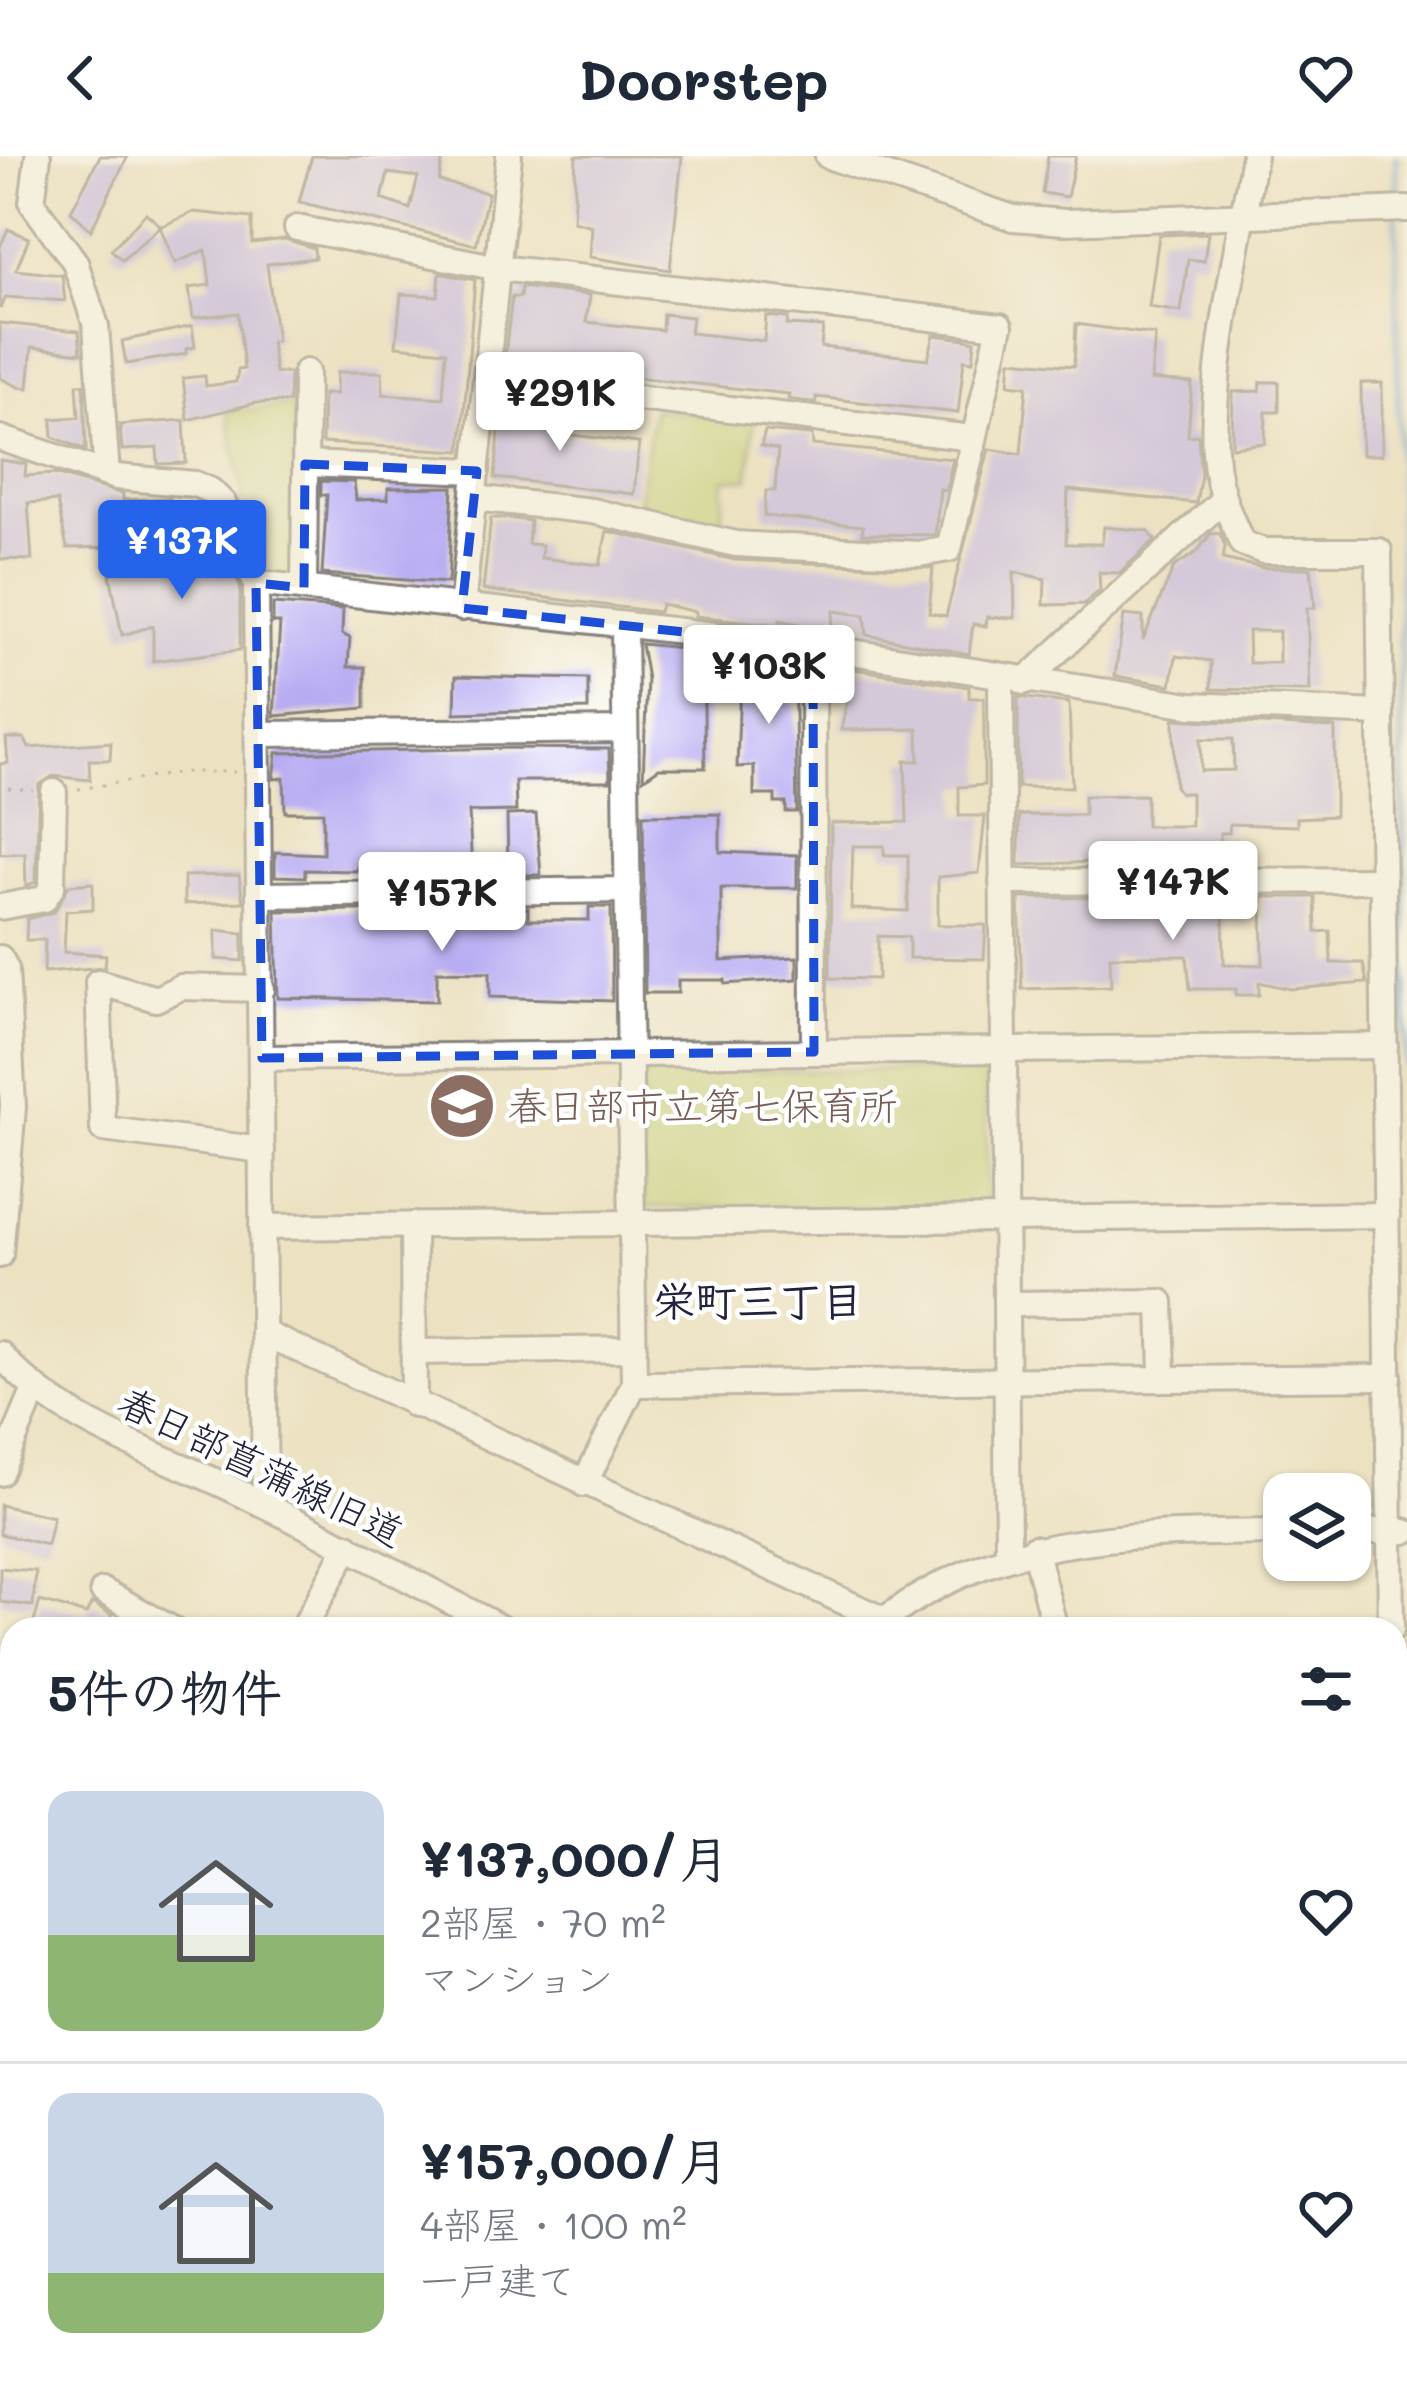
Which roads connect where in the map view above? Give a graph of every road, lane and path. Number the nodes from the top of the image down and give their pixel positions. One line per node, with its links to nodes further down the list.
1 (38, 156): 15 (street)
2 (508, 156): 8 (street)
3 (828, 156): 6 (street)
4 (1254, 156): 6 (street)
5 (1407, 209): 6 (street)
6 (1245, 211): 17 (street)
7 (297, 228): 8 (street)
8 (499, 268): 10 (street); 12 (street)
9 (306, 372): 13 (street)
10 (488, 380): 12 (street); 14 (street)
11 (0, 438): 15 (street)
12 (972, 439): 16 (street)
13 (305, 464): 14 (street); 19 (street)
14 (477, 471): 16 (street)
15 (106, 474): 18 (street)
16 (474, 498): 20 (street)
17 (1223, 500): 23 (street); 24 (street)
18 (256, 583): 19 (street); 26 (street)
19 (304, 588): 20 (street)
20 (462, 608): 21 (street)
21 (624, 627): 22 (street); 25 (street)
22 (813, 646): 23 (street); 39 (street)
23 (1012, 680): 24 (street); 31 (street)
24 (1381, 713): 30 (street)
25 (625, 730): 26 (street); 32 (street)
26 (261, 734): 27 (street)
27 (261, 772): 29 (path); 33 (street)
28 (8, 788): 29 (path)
29 (54, 792): 34 (street)
30 (1383, 880): 31 (street); 37 (street)
31 (1002, 881): 38 (street)
32 (628, 890): 33 (street); 40 (street)
33 (262, 895): 36 (street)
34 (0, 908)
35 (0, 958): 48 (street)
36 (262, 989): 41 (street); 42 (street)
37 (1385, 1046): 38 (street); 43 (street)
38 (1003, 1050): 39 (street); 44 (street)
39 (814, 1052): 40 (street)
40 (630, 1055): 41 (street); 45 (street)
41 (262, 1058): 42 (street)
42 (262, 1150): 47 (street)
43 (1387, 1215): 44 (street); 56 (street)
44 (1006, 1220): 45 (street); 49 (street)
45 (632, 1222): 46 (street); 51 (street)
46 (413, 1225): 47 (street); 52 (street)
47 (262, 1227): 50 (street)
48 (0, 1255)
49 (1007, 1304): 54 (street); 55 (street)
50 (263, 1333): 59 (street); 62 (street)
51 (634, 1348): 52 (street); 57 (street)
52 (414, 1352): 59 (street)
53 (0, 1354): 58 (street, 春日部菖蒲線旧道)
54 (1008, 1377): 55 (street); 57 (street); 67 (street)
55 (1163, 1377): 56 (street)
56 (1389, 1377): 63 (street)
57 (634, 1384): 61 (street)
58 (35, 1389): 60 (street); 62 (street, 春日部菖蒲線旧道)
59 (414, 1405): 61 (street)
60 (0, 1473)
61 (584, 1484): 72 (street)
62 (265, 1505): 65 (street, 春日部菖蒲線旧道)
63 (1399, 1531): 75 (street)
64 (1263, 1532): 66 (street)
65 (348, 1546): 70 (street); 71 (street, 春日部菖蒲線旧道)
66 (1034, 1548): 67 (street); 74 (street)
67 (1008, 1556): 73 (street)
68 (104, 1591): 69 (street)
69 (151, 1617)
70 (310, 1617)
71 (480, 1617)
72 (863, 1617)
73 (889, 1617)
74 (1052, 1617)
75 (1392, 1617)

